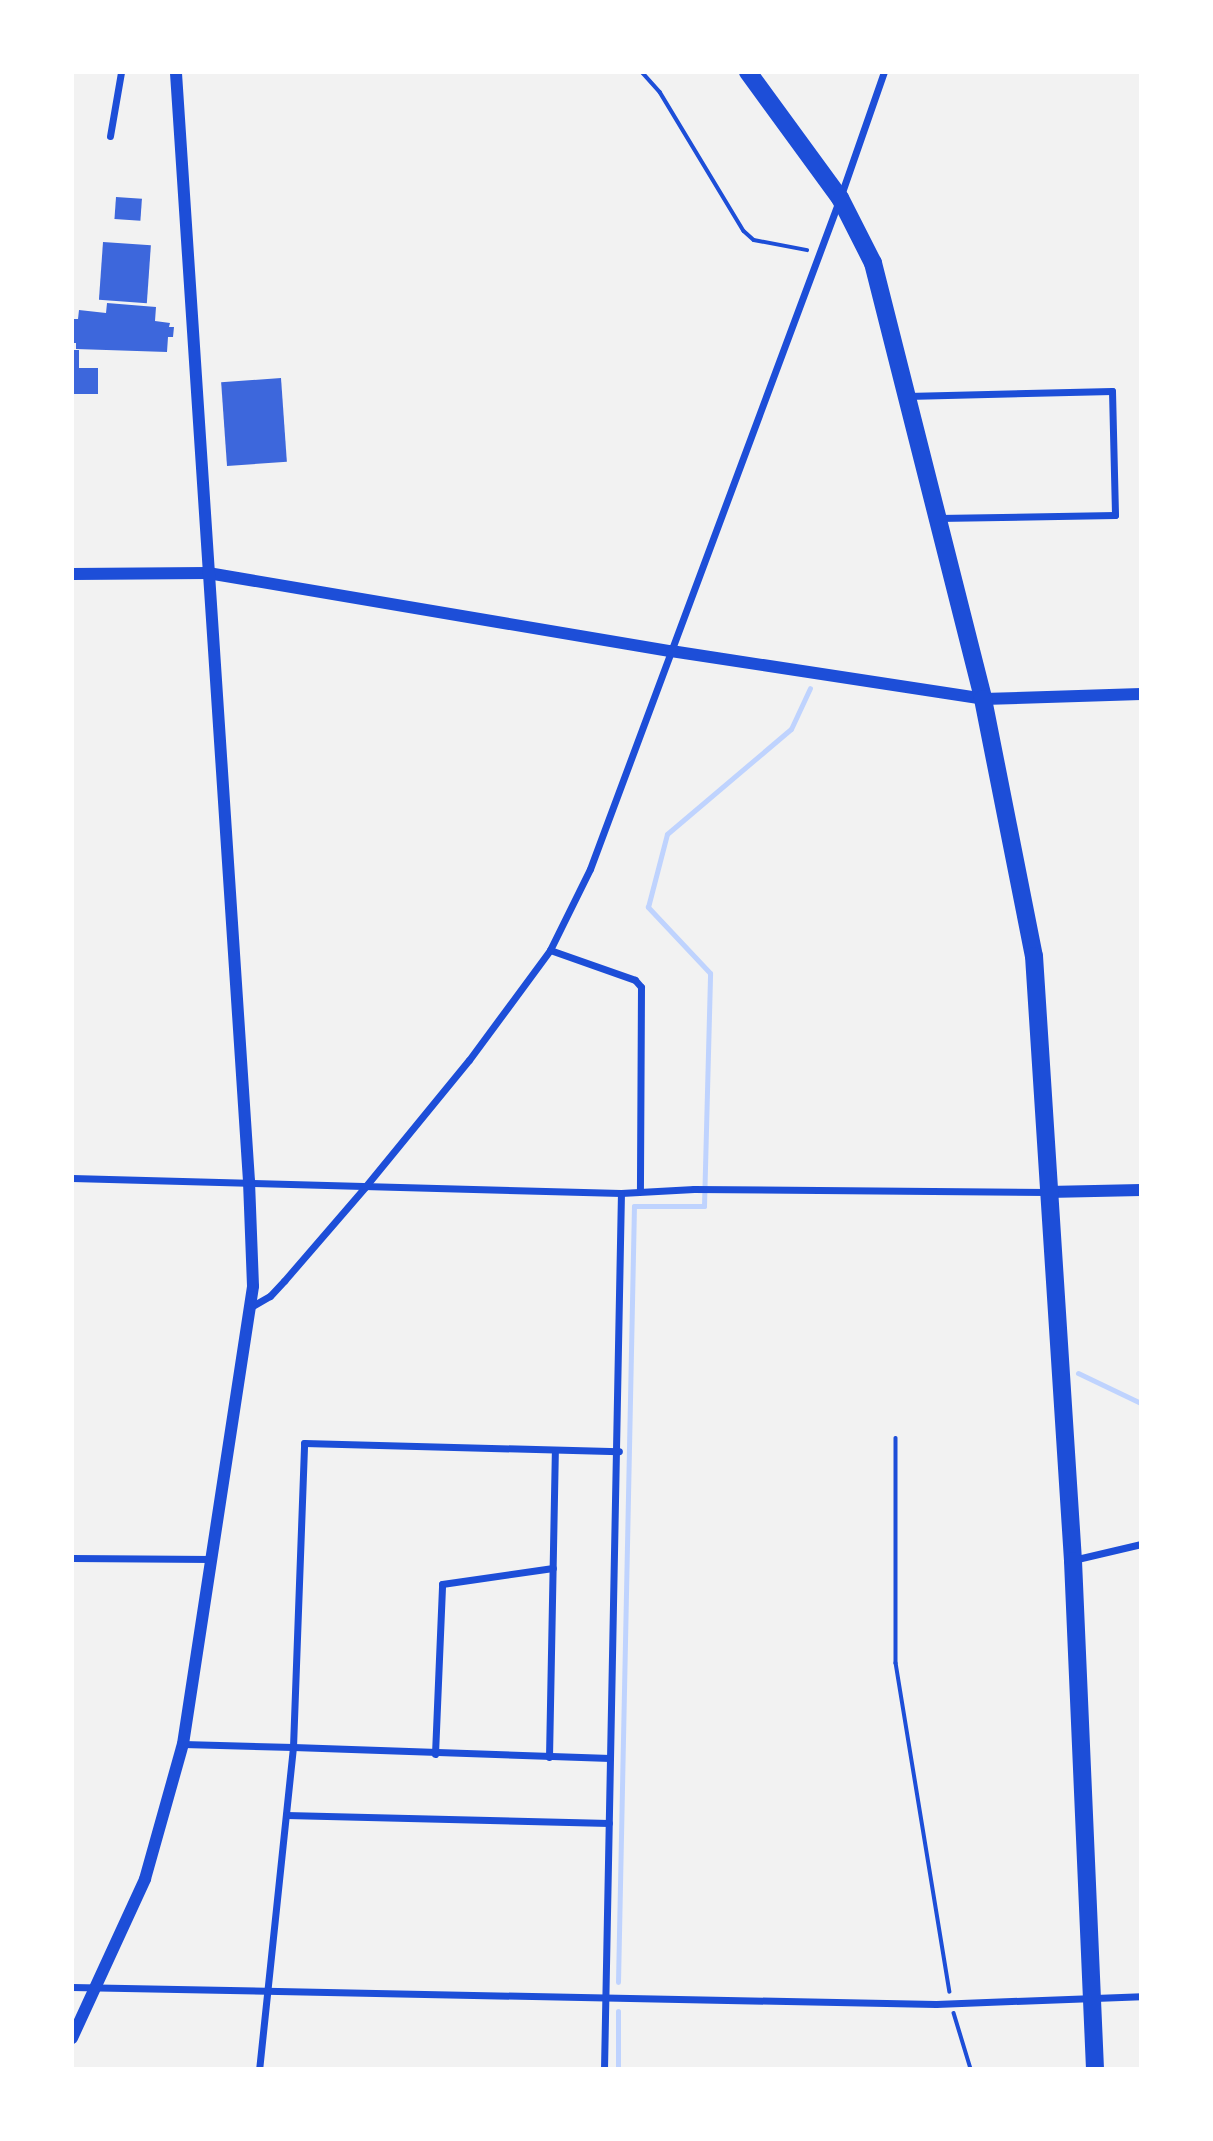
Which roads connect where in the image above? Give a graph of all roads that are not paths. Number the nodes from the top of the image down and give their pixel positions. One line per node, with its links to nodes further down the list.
1 (121, 72): 5 (street)
2 (176, 72): 9 (street)
3 (748, 72): 6 (main road)
4 (884, 72): 6 (street)
5 (110, 136)
6 (840, 198): 7 (main road); 11 (street)
7 (907, 396): 8 (main road); 8 (street)
8 (938, 518): 13 (main road)
9 (208, 573): 10 (street); 11 (street); 16 (street)
10 (72, 574)
11 (671, 651): 13 (street); 14 (street)
12 (1141, 694): 13 (street)
13 (983, 699): 20 (main road)
14 (550, 950): 17 (street); 19 (street)
15 (72, 1178): 16 (street)
16 (249, 1181): 17 (street); 22 (street)
17 (365, 1187): 21 (street); 22 (street)
18 (1141, 1190): 20 (street)
19 (640, 1191): 20 (street); 21 (street)
20 (1048, 1192): 28 (main road)
21 (621, 1193): 24 (street)
22 (249, 1308): 27 (street)
23 (555, 1450): 24 (street); 29 (street); 31 (street)
24 (619, 1451): 34 (street)
25 (1141, 1544): 28 (street)
26 (72, 1558): 27 (street)
27 (211, 1559): 30 (street)
28 (1073, 1560): 41 (main road)
29 (552, 1568): 32 (street); 33 (street)
30 (183, 1744): 31 (street); 38 (street)
31 (293, 1747): 32 (street); 35 (street)
32 (435, 1754): 33 (street)
33 (549, 1757): 34 (street)
34 (610, 1758): 36 (street)
35 (286, 1815): 36 (street); 39 (street)
36 (609, 1823): 42 (street)
37 (72, 1987): 38 (street)
38 (94, 1987): 39 (street); 43 (street)
39 (269, 1991): 42 (street); 44 (street)
40 (1141, 1996): 41 (street)
41 (1092, 1997): 42 (street); 46 (main road)
42 (605, 1998): 45 (street)
43 (72, 2038)
44 (259, 2069)
45 (604, 2069)
46 (1095, 2069)

